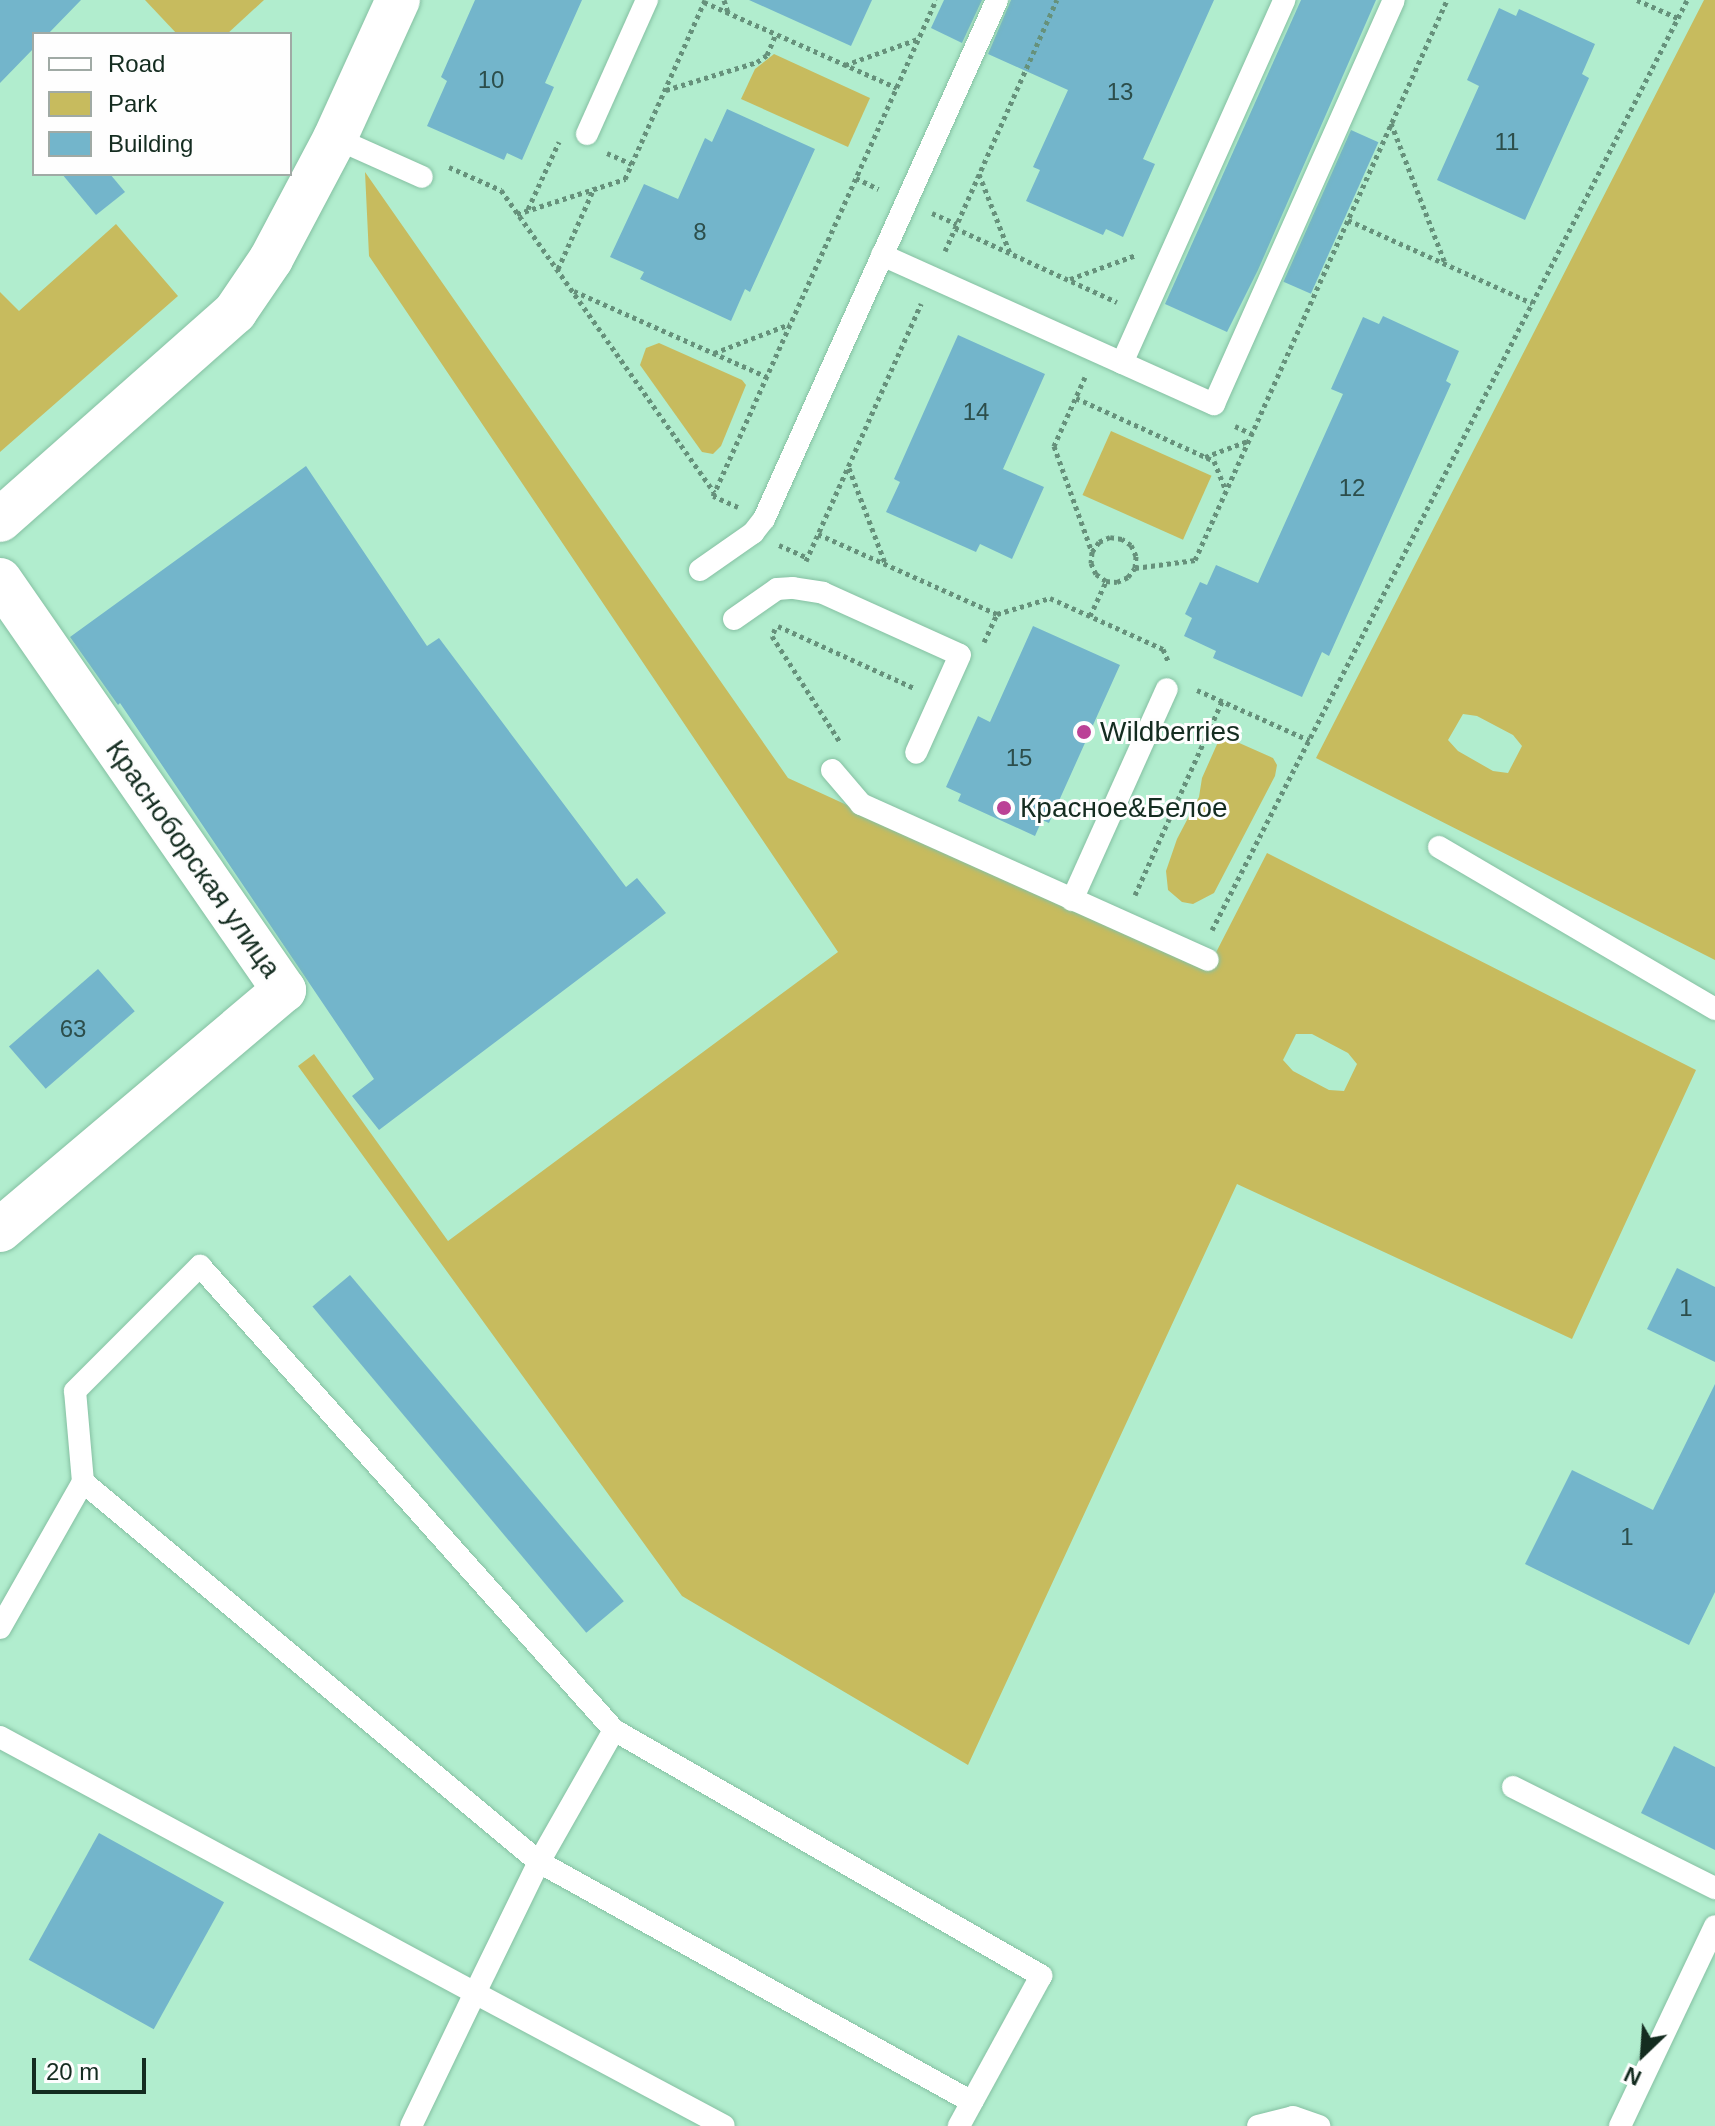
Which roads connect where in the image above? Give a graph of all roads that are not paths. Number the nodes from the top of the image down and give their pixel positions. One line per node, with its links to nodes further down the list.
1 (398, 0): 7 (street)
2 (647, 0): 6 (lane)
3 (997, 0): 9 (lane)
4 (1284, 0): 10 (lane)
5 (1394, 0): 10 (lane)
6 (587, 134)
7 (335, 138): 8 (lane); 11 (street)
8 (422, 177)
9 (882, 255): 10 (lane); 12 (lane)
10 (1122, 363)
11 (0, 520)
12 (700, 570)
13 (0, 580): 22 (street, Красноборская улица)
14 (734, 619): 16 (lane)
15 (1167, 689): 19 (lane)
16 (916, 753)
17 (832, 770): 19 (lane)
18 (1439, 847): 21 (lane)
19 (1072, 900): 20 (lane)
20 (1208, 949)
21 (1715, 1009)
22 (0, 1230)
23 (83, 1482): 24 (lane); 25 (lane); 28 (lane)
24 (0, 1628)
25 (614, 1730): 28 (lane); 32 (lane)
26 (0, 1737): 31 (lane)
27 (1513, 1787): 29 (lane)
28 (539, 1862): 31 (lane); 32 (lane)
29 (1715, 1888)
30 (1715, 1926): 38 (lane)
31 (475, 1993): 33 (lane); 34 (lane)
32 (972, 2102): 35 (lane)
33 (411, 2126)
34 (724, 2126)
35 (959, 2126)
36 (1258, 2126): 37 (lane)
37 (1319, 2126)
38 (1620, 2126)

